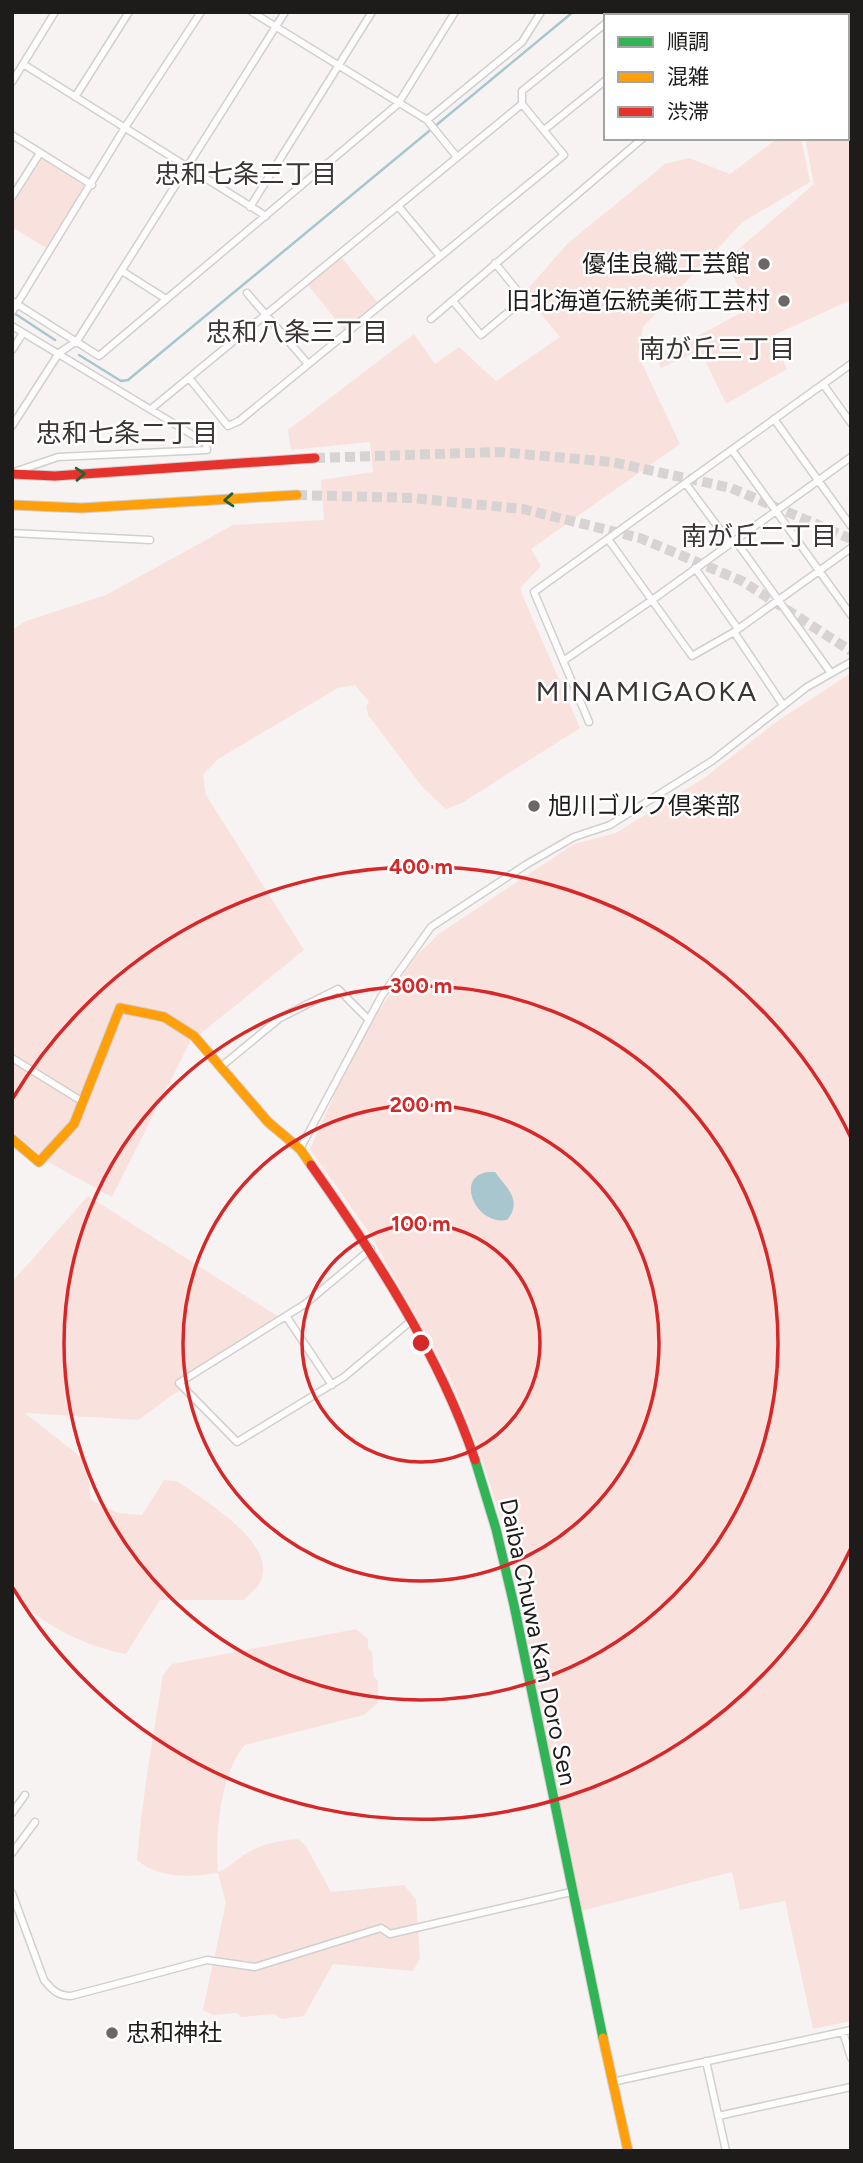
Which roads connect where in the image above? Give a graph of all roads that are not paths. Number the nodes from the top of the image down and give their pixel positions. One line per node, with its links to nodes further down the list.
1 (55, 12): 11 (street)
2 (129, 12): 15 (street)
3 (201, 12): 19 (street)
4 (252, 12): 10 (street)
5 (285, 12): 10 (street)
6 (372, 12): 12 (street)
7 (455, 12): 16 (street)
8 (541, 12): 18 (street)
9 (604, 25): 17 (street)
10 (275, 27): 12 (street); 25 (street)
11 (23, 64): 13 (street); 15 (street)
12 (338, 66): 16 (street); 28 (street)
13 (12, 82)
14 (604, 82): 20 (street)
15 (75, 97): 19 (street)
16 (398, 104): 18 (street); 30 (street)
17 (522, 104): 20 (street); 24 (street)
18 (429, 122): 24 (street)
19 (124, 129): 25 (street); 26 (street)
20 (544, 130): 31 (street)
21 (12, 135): 23 (street)
22 (641, 140): 32 (street)
23 (40, 153): 26 (street); 27 (street)
24 (457, 157): 29 (street)
25 (186, 167): 28 (street); 33 (street)
26 (92, 185): 37 (street)
27 (12, 197)
28 (250, 206): 30 (street)
29 (398, 206): 31 (street); 38 (street)
30 (266, 216): 35 (street)
31 (440, 256): 45 (street)
32 (495, 263): 36 (street); 36 (street)
33 (122, 271): 35 (street); 42 (street)
34 (247, 293): 38 (street)
35 (166, 299): 42 (street)
36 (453, 301): 39 (street)
37 (14, 307): 42 (street)
38 (266, 315): 45 (street); 47 (street)
39 (431, 318)
40 (12, 326): 41 (street)
41 (23, 333): 43 (street); 44 (street)
42 (77, 341): 44 (street)
43 (12, 350)
44 (59, 353): 49 (street); 52 (street)
45 (308, 364): 47 (street)
46 (851, 364): 48 (street)
47 (189, 379): 49 (street)
48 (823, 384): 50 (street); 51 (street)
49 (151, 409): 56 (street)
50 (774, 419): 53 (street); 57 (street)
51 (851, 423)
52 (12, 426)
53 (732, 450): 58 (street); 61 (street)
54 (851, 457): 57 (street)
55 (315, 458): 56 (main road, one-way to 55)
56 (12, 473)
57 (818, 481): 61 (street); 62 (street)
58 (686, 484): 64 (street); 66 (street)
59 (298, 495): 60 (main road, one-way to 60)
60 (12, 505)
61 (775, 511): 66 (street); 69 (street)
62 (851, 526)
63 (12, 533): 65 (street)
64 (608, 539): 70 (street); 74 (street)
65 (150, 540)
66 (732, 541): 68 (street); 71 (street)
67 (851, 548): 69 (street)
68 (695, 568): 70 (street); 73 (street)
69 (820, 571): 71 (street); 72 (street)
70 (652, 600): 73 (street); 74 (street)
71 (778, 600): 73 (street); 76 (street)
72 (851, 615)
73 (736, 630): 77 (street)
74 (563, 661): 78 (street)
75 (851, 662): 76 (street)
76 (831, 673): 77 (street)
77 (783, 705): 79 (street)
78 (589, 722)
79 (369, 1020): 81 (street); 84 (street)
80 (12, 1058): 82 (street)
81 (223, 1065): 82 (main road, Daiba Chuwa Kan Doro Sen); 84 (main road, Daiba Chuwa Kan Doro Sen)
82 (83, 1102): 83 (main road)
83 (12, 1139)
84 (300, 1149): 85 (main road, Daiba Chuwa Kan Doro Sen)
85 (370, 1249): 86 (street); 87 (main road, Daiba Chuwa Kan Doro Sen)
86 (286, 1316): 88 (street); 88 (street)
87 (411, 1321): 88 (street); 93 (main road, Daiba Chuwa Kan Doro Sen)
88 (332, 1385)
89 (25, 1795): 90 (street)
90 (12, 1813)
91 (35, 1822): 92 (street)
92 (12, 1853)
93 (571, 1892): 94 (street); 98 (main road, Daiba Chuwa Kan Doro Sen)
94 (12, 1893)
95 (847, 2031): 96 (street); 97 (street)
96 (851, 2058)
97 (706, 2061): 98 (street); 100 (street)
98 (612, 2082): 101 (main road, Daiba Chuwa Kan Doro Sen)
99 (851, 2087): 100 (street)
100 (718, 2116): 102 (street)
101 (628, 2151)
102 (726, 2151)

